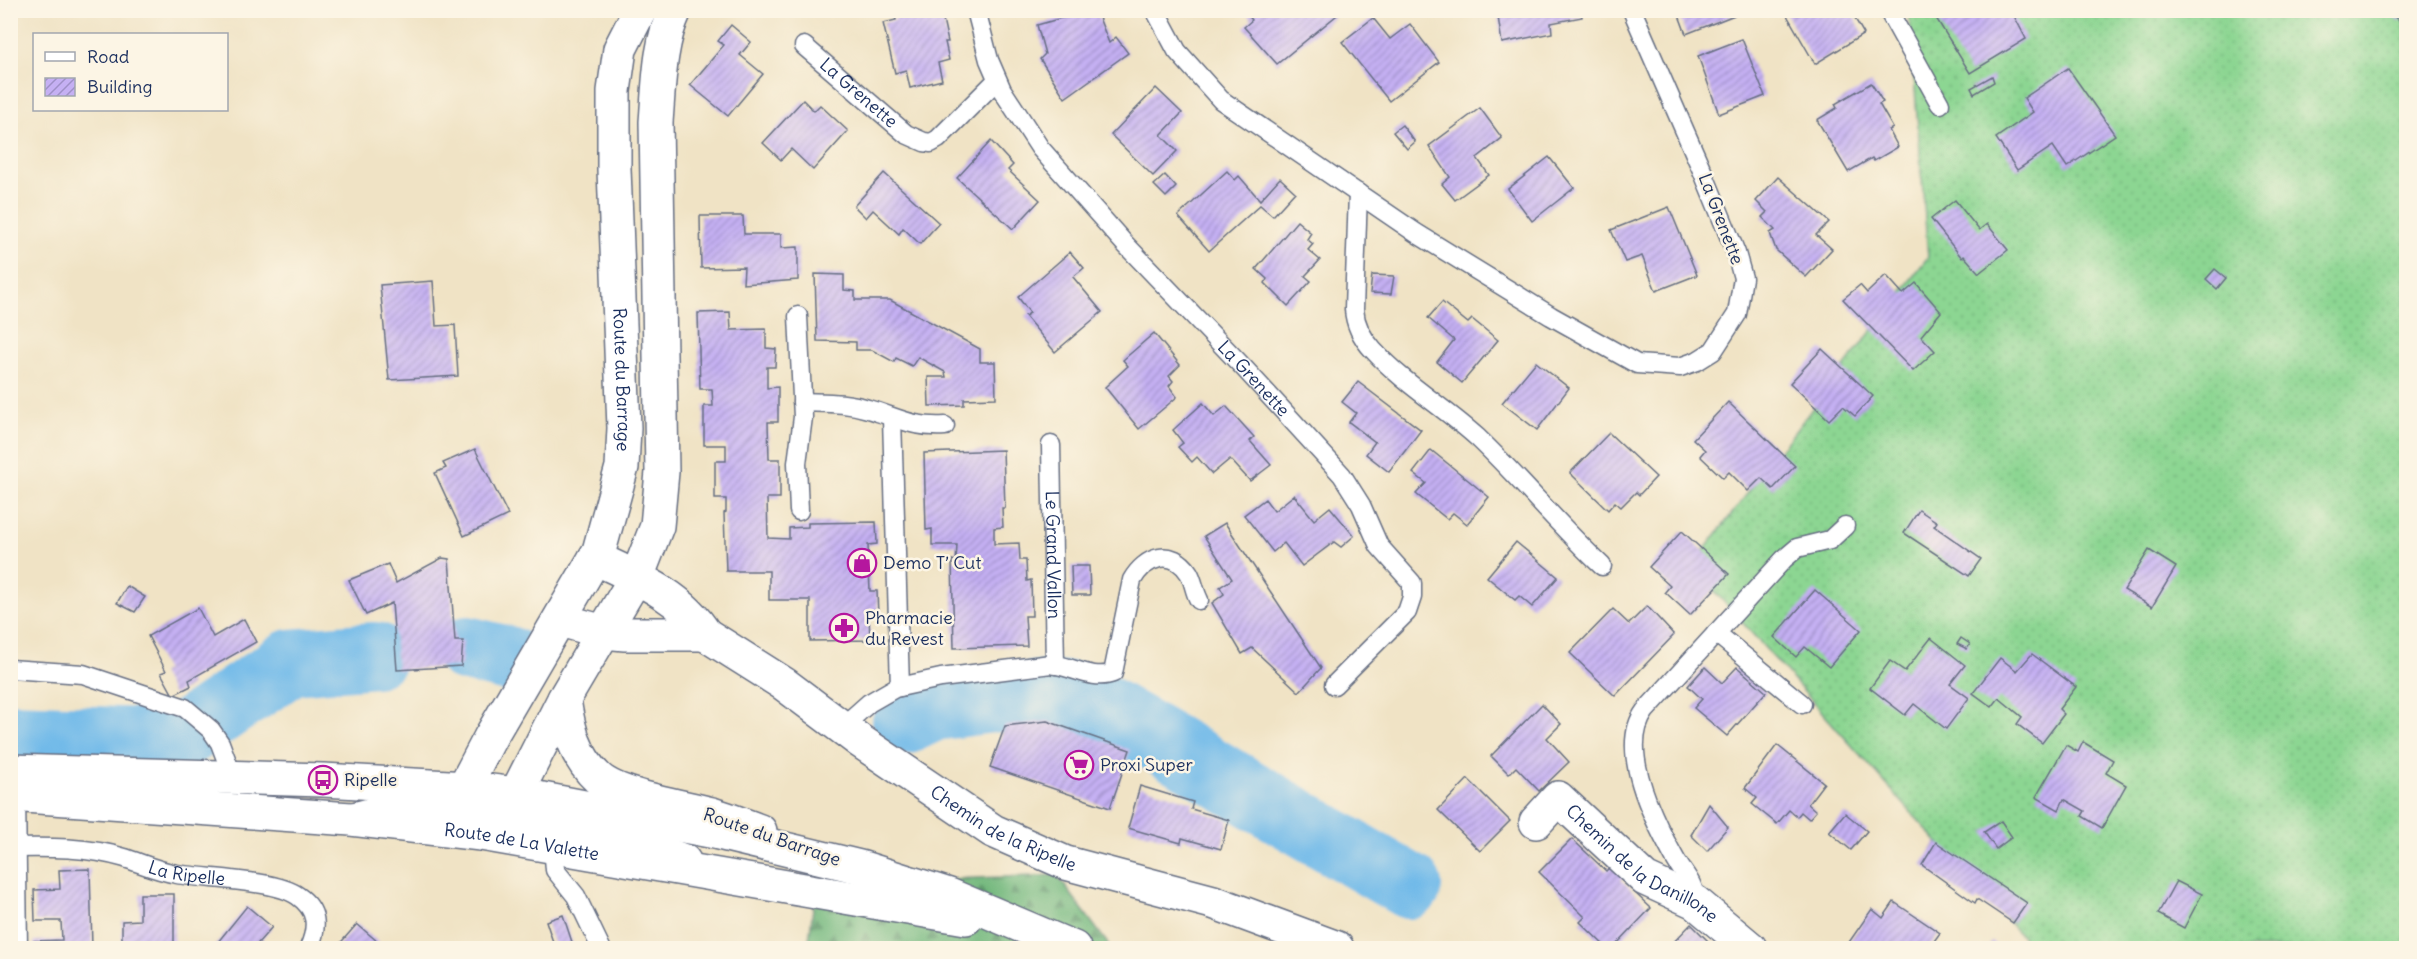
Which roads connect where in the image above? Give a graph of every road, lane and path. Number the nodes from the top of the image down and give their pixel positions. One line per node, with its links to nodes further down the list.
1 (640, 10): 18 (street, Route du Barrage)
2 (675, 10): 20 (street)
3 (976, 10): 8 (lane, La Grenette)
4 (1155, 10): 10 (lane, La Grenette)
5 (1632, 10): 10 (lane, La Grenette)
6 (1888, 10): 9 (lane)
7 (804, 46): 8 (lane, La Grenette)
8 (998, 80): 28 (lane, La Grenette)
9 (1940, 104)
10 (1358, 193): 19 (lane)
11 (798, 316): 12 (lane)
12 (802, 402): 13 (lane); 16 (lane)
13 (892, 418): 14 (lane); 29 (lane)
14 (945, 426)
15 (1051, 445): 26 (lane, Le Grand Vallon)
16 (799, 511)
17 (1845, 526): 24 (lane)
18 (595, 558): 20 (street, Chemin de la Ripelle); 22 (street, Route du Barrage)
19 (1602, 566)
20 (636, 578): 23 (street); 25 (street, Chemin de la Ripelle)
21 (1199, 600): 26 (lane)
22 (560, 620): 23 (street); 36 (street, Route du Barrage)
23 (604, 632): 25 (street); 30 (street)
24 (1716, 633): 31 (lane); 43 (lane)
25 (705, 634): 32 (street, Chemin de la Ripelle)
26 (1055, 664): 29 (lane)
27 (10, 669): 33 (lane)
28 (1334, 685)
29 (900, 687): 32 (lane)
30 (564, 699): 35 (street); 41 (street, Route du Barrage)
31 (1802, 704)
32 (842, 727): 49 (street, Chemin de la Ripelle)
33 (233, 778): 34 (street); 36 (street)
34 (12, 787): 37 (street, Route de La Valette); 40 (lane)
35 (516, 794): 36 (street, Route de La Valette); 41 (street, Route de La Valette)
36 (477, 798): 37 (street); 42 (street)
37 (351, 819): 39 (street, Route de La Valette)
38 (1536, 822): 43 (street, Chemin de la Danillone)
39 (554, 846): 42 (street, Route de La Valette); 47 (lane)
40 (13, 848): 45 (lane); 46 (lane, La Ripelle)
41 (860, 867): 44 (street, Route de La Valette)
42 (725, 876): 44 (street, Route de La Valette)
43 (1695, 902): 50 (street, Chemin de la Danillone)
44 (1030, 929): 48 (street, Route de La Valette)
45 (18, 948)
46 (309, 948)
47 (601, 948)
48 (1074, 948)
49 (1337, 948)
50 (1750, 948)

